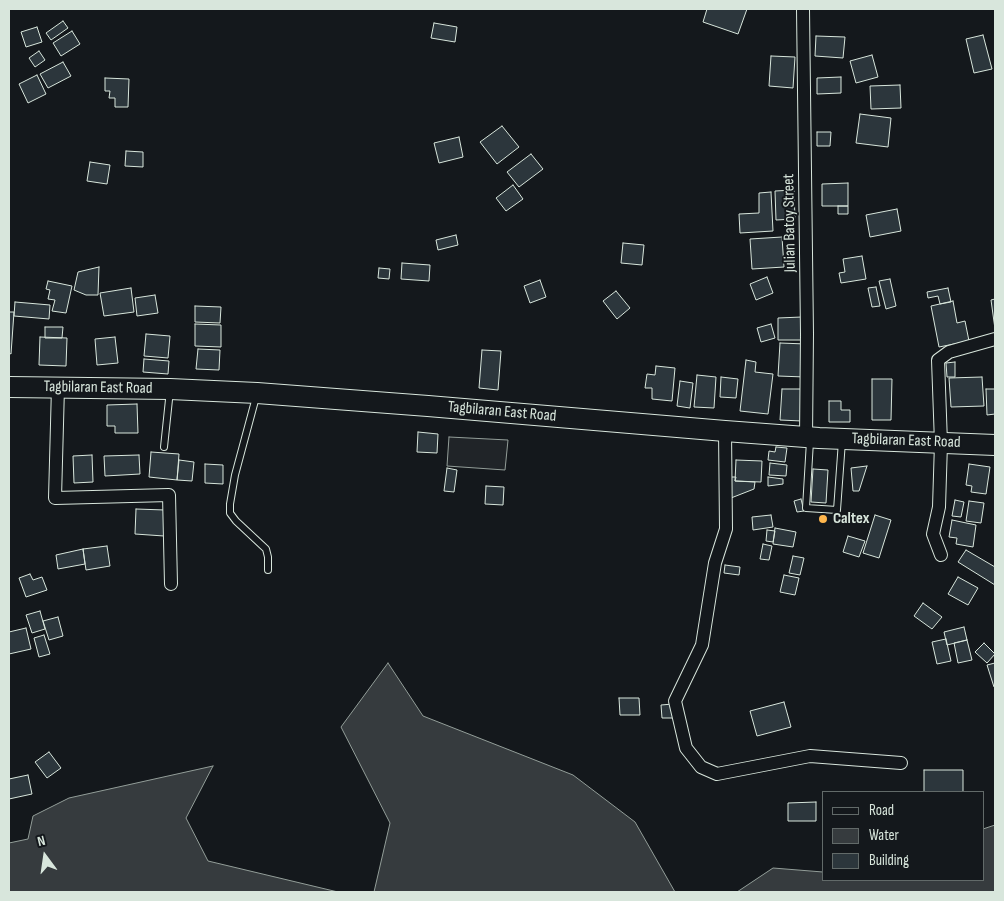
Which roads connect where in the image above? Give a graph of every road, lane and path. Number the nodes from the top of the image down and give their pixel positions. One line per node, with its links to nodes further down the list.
1 (802, 9): 8 (street, Julian Batoy Street)
2 (995, 339): 10 (street)
3 (9, 387): 4 (main road, Tagbilaran East Road)
4 (58, 387): 5 (main road, Tagbilaran East Road); 15 (street)
5 (170, 389): 6 (main road, Tagbilaran East Road); 12 (lane)
6 (257, 393): 7 (main road, Tagbilaran East Road); 14 (lane)
7 (725, 431): 8 (main road, Tagbilaran East Road); 16 (street)
8 (808, 437): 9 (main road, Tagbilaran East Road); 9 (lane)
9 (842, 439): 10 (main road, Tagbilaran East Road)
10 (941, 443): 11 (main road, Tagbilaran East Road); 13 (street)
11 (995, 445)
12 (164, 447)
13 (941, 555)
14 (268, 570)
15 (171, 584)
16 (901, 763)

